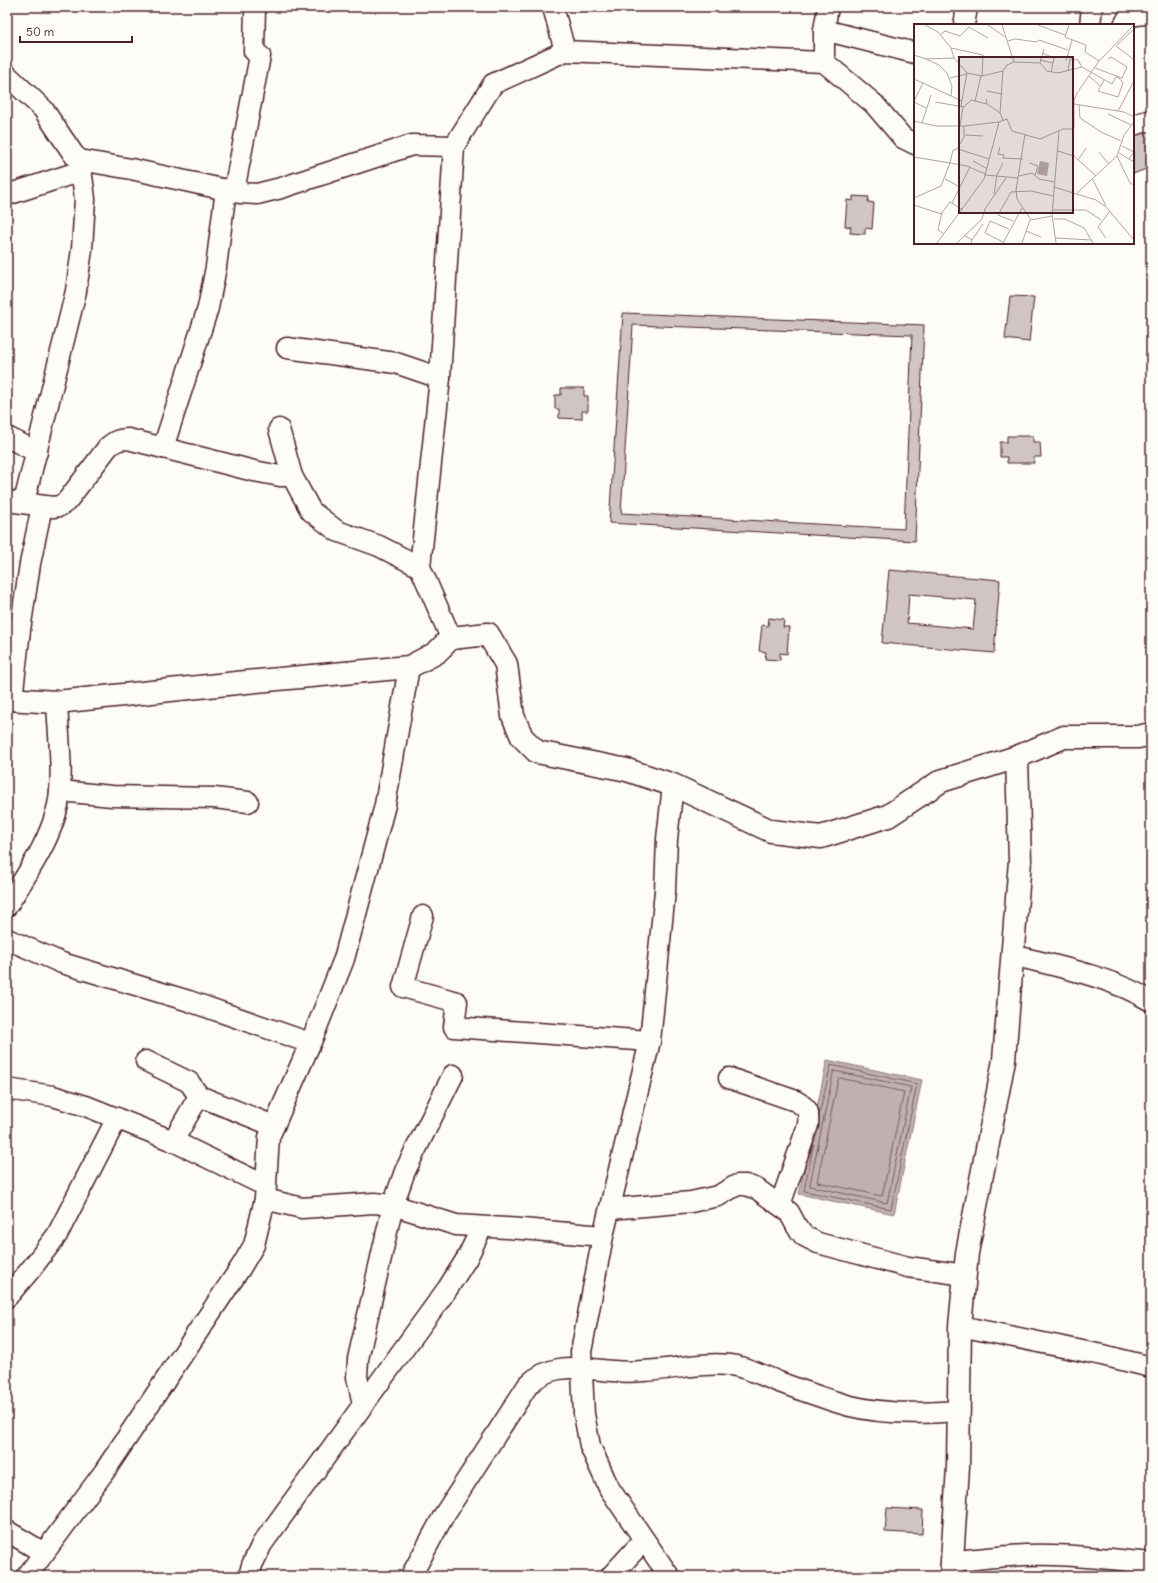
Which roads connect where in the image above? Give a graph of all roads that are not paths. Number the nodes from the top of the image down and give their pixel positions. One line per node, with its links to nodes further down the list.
1 (255, 7): 20 (street)
2 (553, 7): 11 (street)
3 (828, 7): 10 (street)
4 (963, 7): 7 (street)
5 (1092, 7): 8 (street)
6 (1151, 13): 9 (street)
7 (964, 24)
8 (1090, 24)
9 (1125, 24)
10 (824, 30): 12 (street); 13 (street)
11 (565, 51): 13 (street); 18 (street)
12 (914, 54)
13 (824, 62): 17 (street)
14 (7, 75): 19 (street)
15 (1151, 120): 16 (street)
16 (1134, 124)
17 (914, 144)
18 (454, 146): 20 (street); 23 (street)
19 (80, 165): 20 (street); 21 (street); 27 (street)
20 (230, 190): 26 (street)
21 (7, 195)
22 (287, 348): 23 (street)
23 (440, 378): 30 (street)
24 (279, 429): 28 (street)
25 (7, 438): 27 (street)
26 (164, 448): 28 (street); 29 (street)
27 (37, 452): 29 (street)
28 (292, 476): 30 (street)
29 (25, 503): 33 (street)
30 (420, 567): 31 (street)
31 (451, 638): 32 (main road); 37 (main road)
32 (409, 667): 34 (main road); 46 (street)
33 (10, 699): 34 (main road)
34 (57, 702): 38 (street)
35 (1151, 734): 36 (main road)
36 (1017, 757): 37 (main road); 43 (main road)
37 (673, 785): 45 (street)
38 (60, 791): 39 (street); 40 (street)
39 (248, 802)
40 (7, 906)
41 (423, 916): 45 (street)
42 (7, 939): 46 (street)
43 (1012, 955): 44 (street); 61 (main road)
44 (1151, 1001)
45 (650, 1040): 58 (street)
46 (310, 1042): 53 (street)
47 (146, 1061): 51 (street)
48 (453, 1075): 56 (street)
49 (728, 1078): 57 (street)
50 (7, 1089): 52 (street)
51 (199, 1096): 53 (street); 54 (street)
52 (117, 1118): 54 (street); 62 (street)
53 (274, 1126): 55 (street)
54 (173, 1141): 55 (street)
55 (265, 1193): 56 (street); 70 (street)
56 (393, 1205): 59 (street); 66 (street)
57 (780, 1205): 58 (street); 61 (street)
58 (610, 1209): 60 (street)
59 (482, 1227): 60 (street); 66 (street)
60 (603, 1236): 64 (street)
61 (965, 1275): 63 (main road)
62 (7, 1297)
63 (960, 1326): 65 (street); 67 (main road)
64 (582, 1367): 67 (street); 69 (street); 75 (street)
65 (1151, 1367)
66 (363, 1404): 74 (street)
67 (959, 1411): 72 (main road)
68 (7, 1531): 70 (street)
69 (644, 1540): 76 (street); 77 (street)
70 (44, 1553): 73 (street)
71 (1151, 1563): 72 (street)
72 (952, 1568)
73 (27, 1576)
74 (249, 1576)
75 (411, 1576)
76 (611, 1576)
77 (669, 1576)

